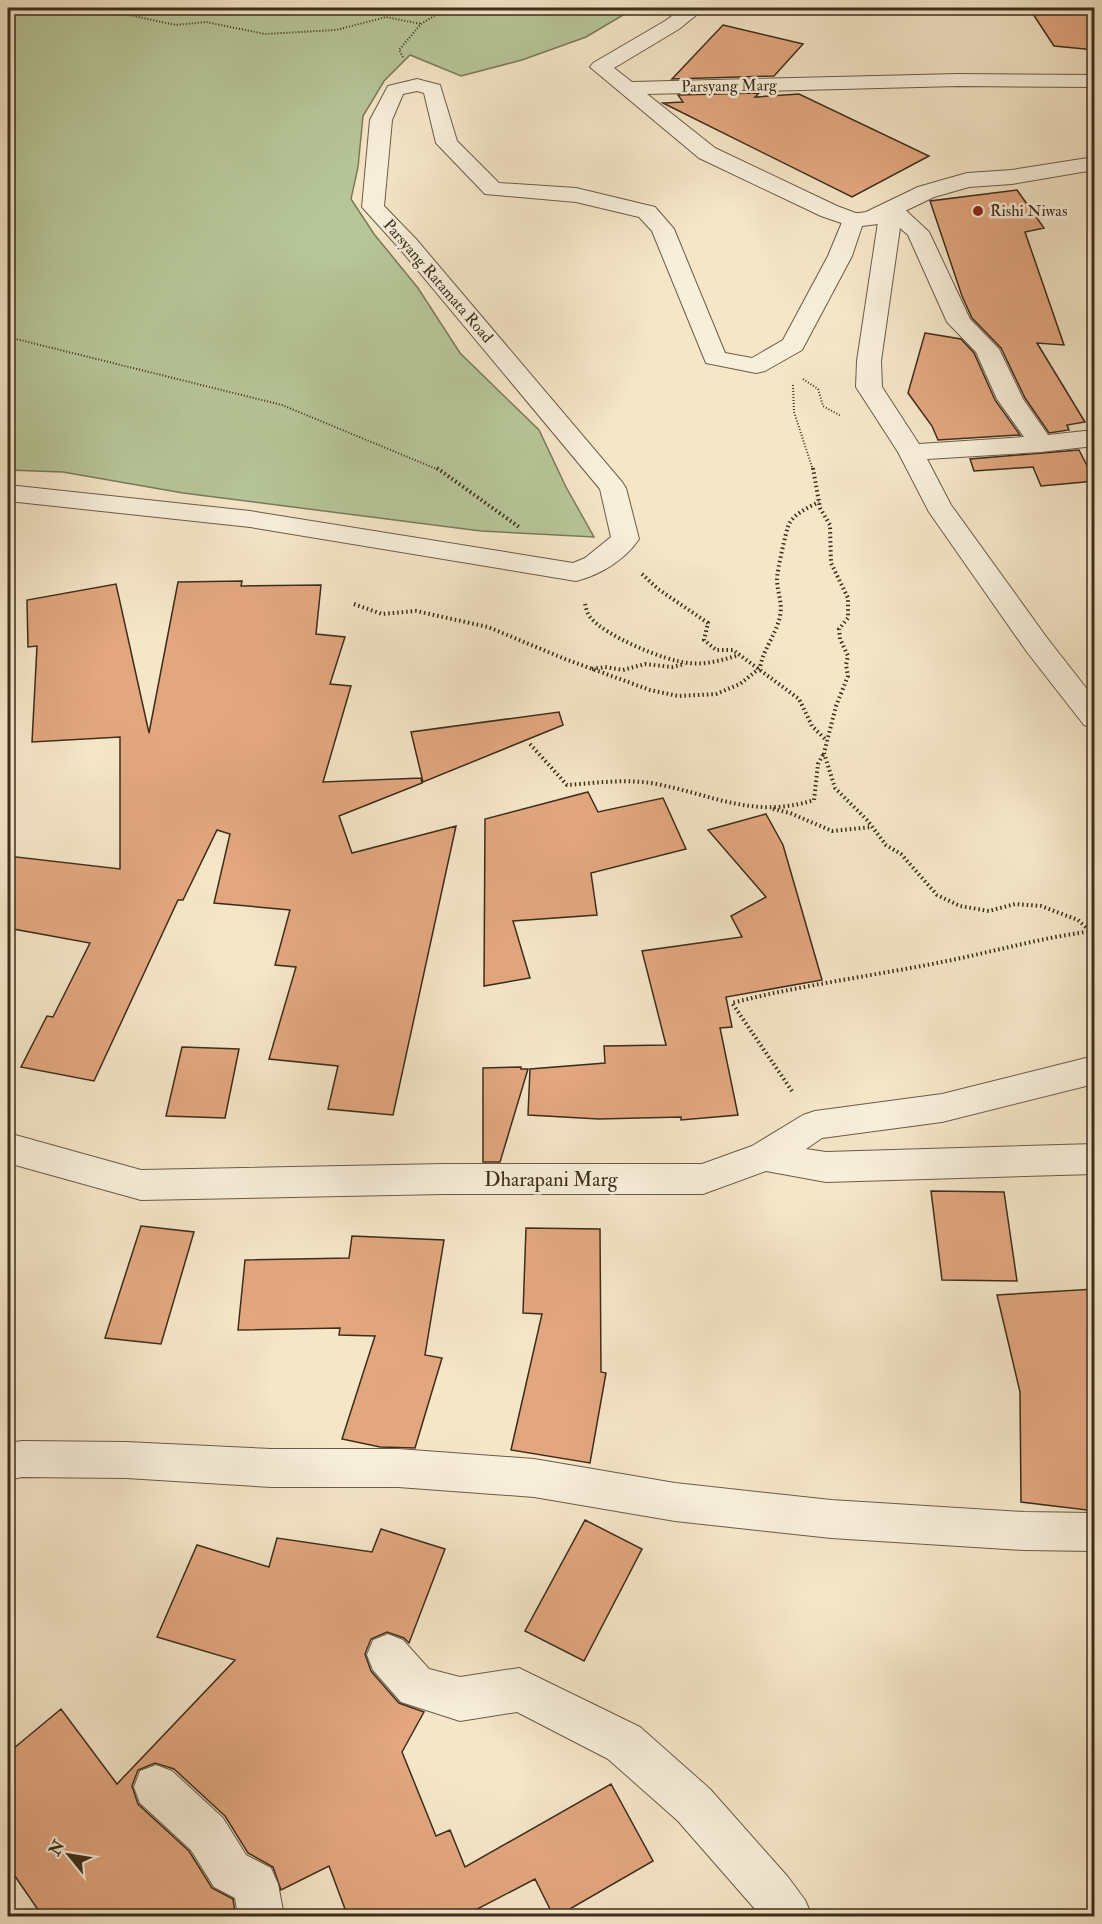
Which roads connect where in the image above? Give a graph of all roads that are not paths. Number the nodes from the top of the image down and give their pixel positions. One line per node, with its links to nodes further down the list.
1 (694, 8): 3 (street)
2 (1095, 81): 3 (street, Parsyang Marg)
3 (627, 88): 6 (street, Parsyang Marg)
4 (1095, 164): 5 (street)
5 (891, 209): 6 (street); 8 (street); 9 (street)
6 (853, 220): 10 (street, Parsyang Ratamata Road)
7 (1095, 438): 8 (street)
8 (1041, 444): 9 (street)
9 (911, 452): 11 (street)
10 (8, 493)
11 (1095, 718)
12 (1095, 1070): 14 (street, Dharapani Marg)
13 (8, 1148): 14 (street, Dharapani Marg)
14 (765, 1156): 15 (street)
15 (1095, 1159)
16 (8, 1461): 17 (street)
17 (1095, 1532)
18 (388, 1655): 21 (street)
19 (156, 1787): 20 (street)
20 (261, 1917)
21 (789, 1917)

